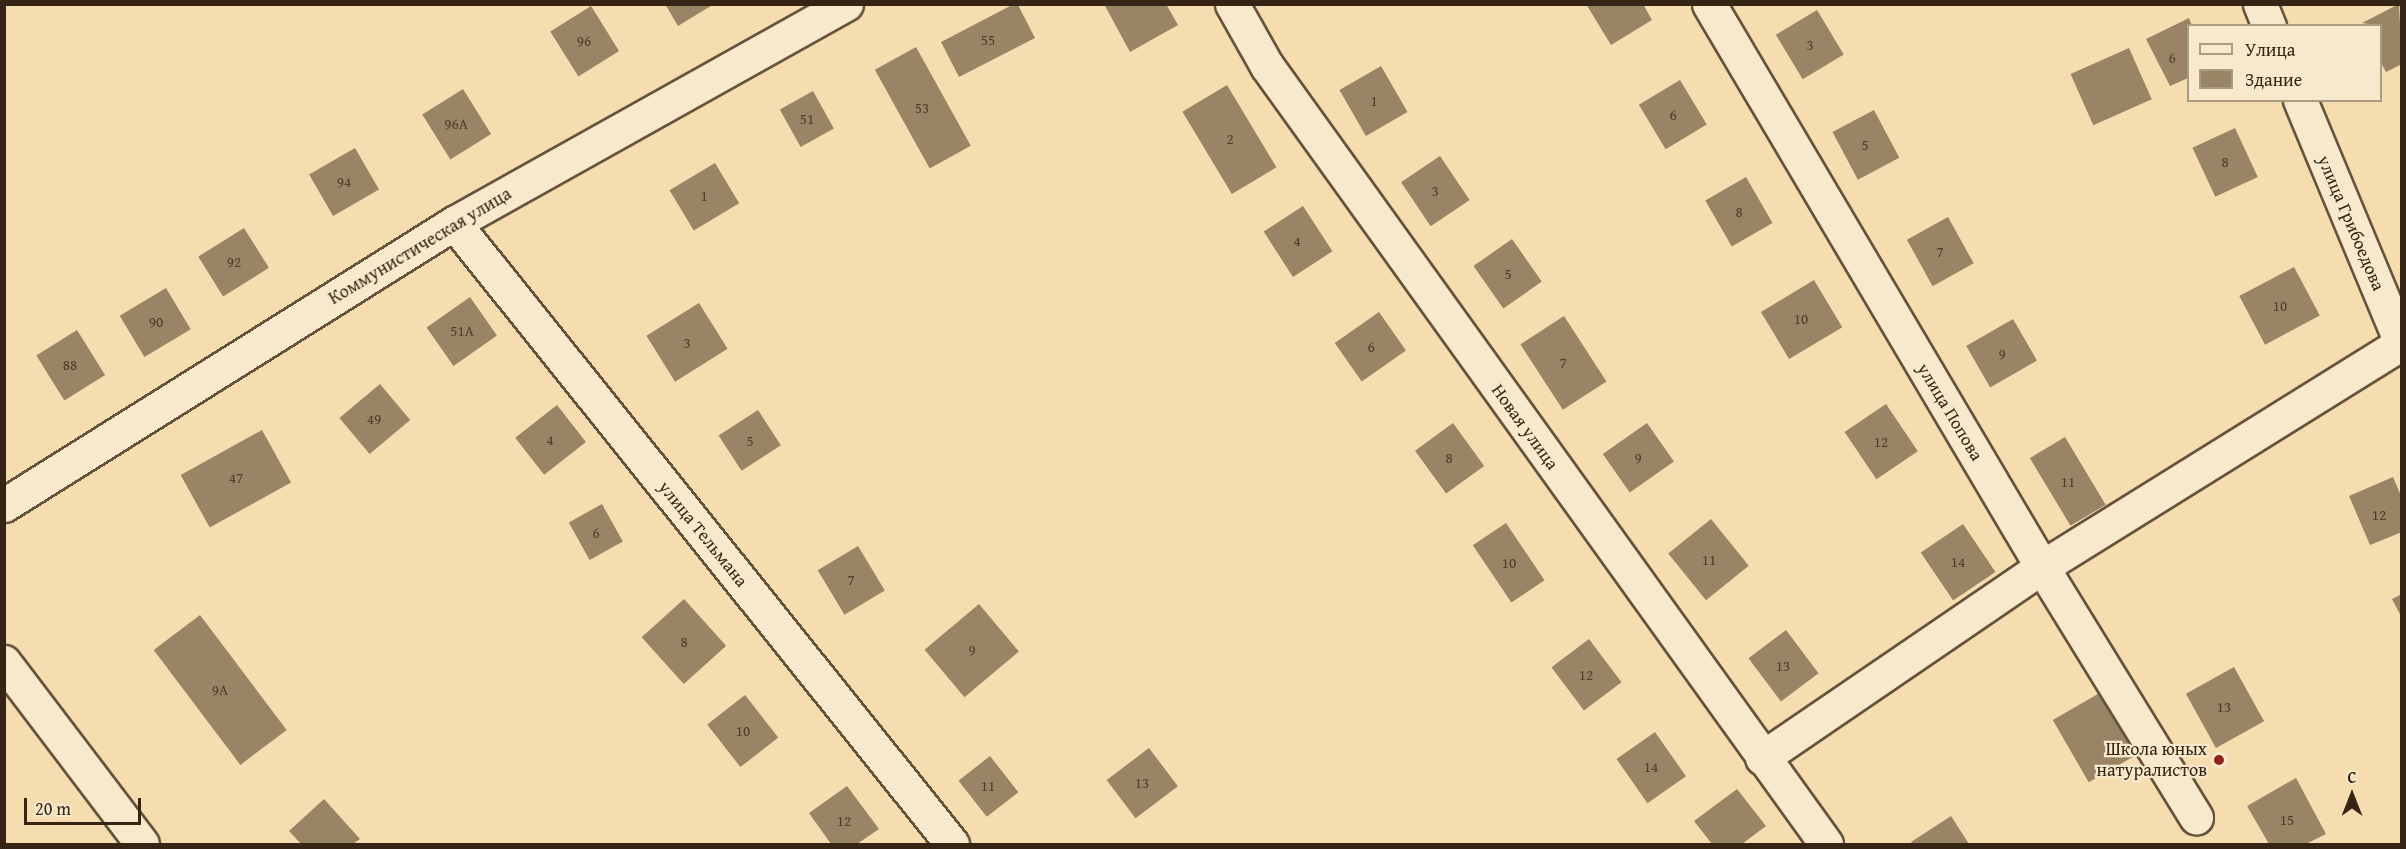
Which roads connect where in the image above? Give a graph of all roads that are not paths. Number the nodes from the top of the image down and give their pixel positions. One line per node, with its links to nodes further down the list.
1 (846, 4): 7 (street, Коммунистическая улица)
2 (1232, 4): 12 (street, Новая улица)
3 (1709, 4): 10 (street, улица Попова)
4 (2260, 4): 5 (street)
5 (2268, 24)
6 (2301, 102): 8 (street, улица Грибоедова)
7 (454, 223): 9 (street, Коммунистическая улица); 15 (street, улица Тельмана)
8 (2401, 344): 10 (street)
9 (4, 505)
10 (2042, 567): 12 (street); 13 (street, улица Попова)
11 (4, 662): 14 (street)
12 (1762, 758): 16 (street, Новая улица)
13 (2196, 817)
14 (142, 844)
15 (952, 844)
16 (1826, 844)

